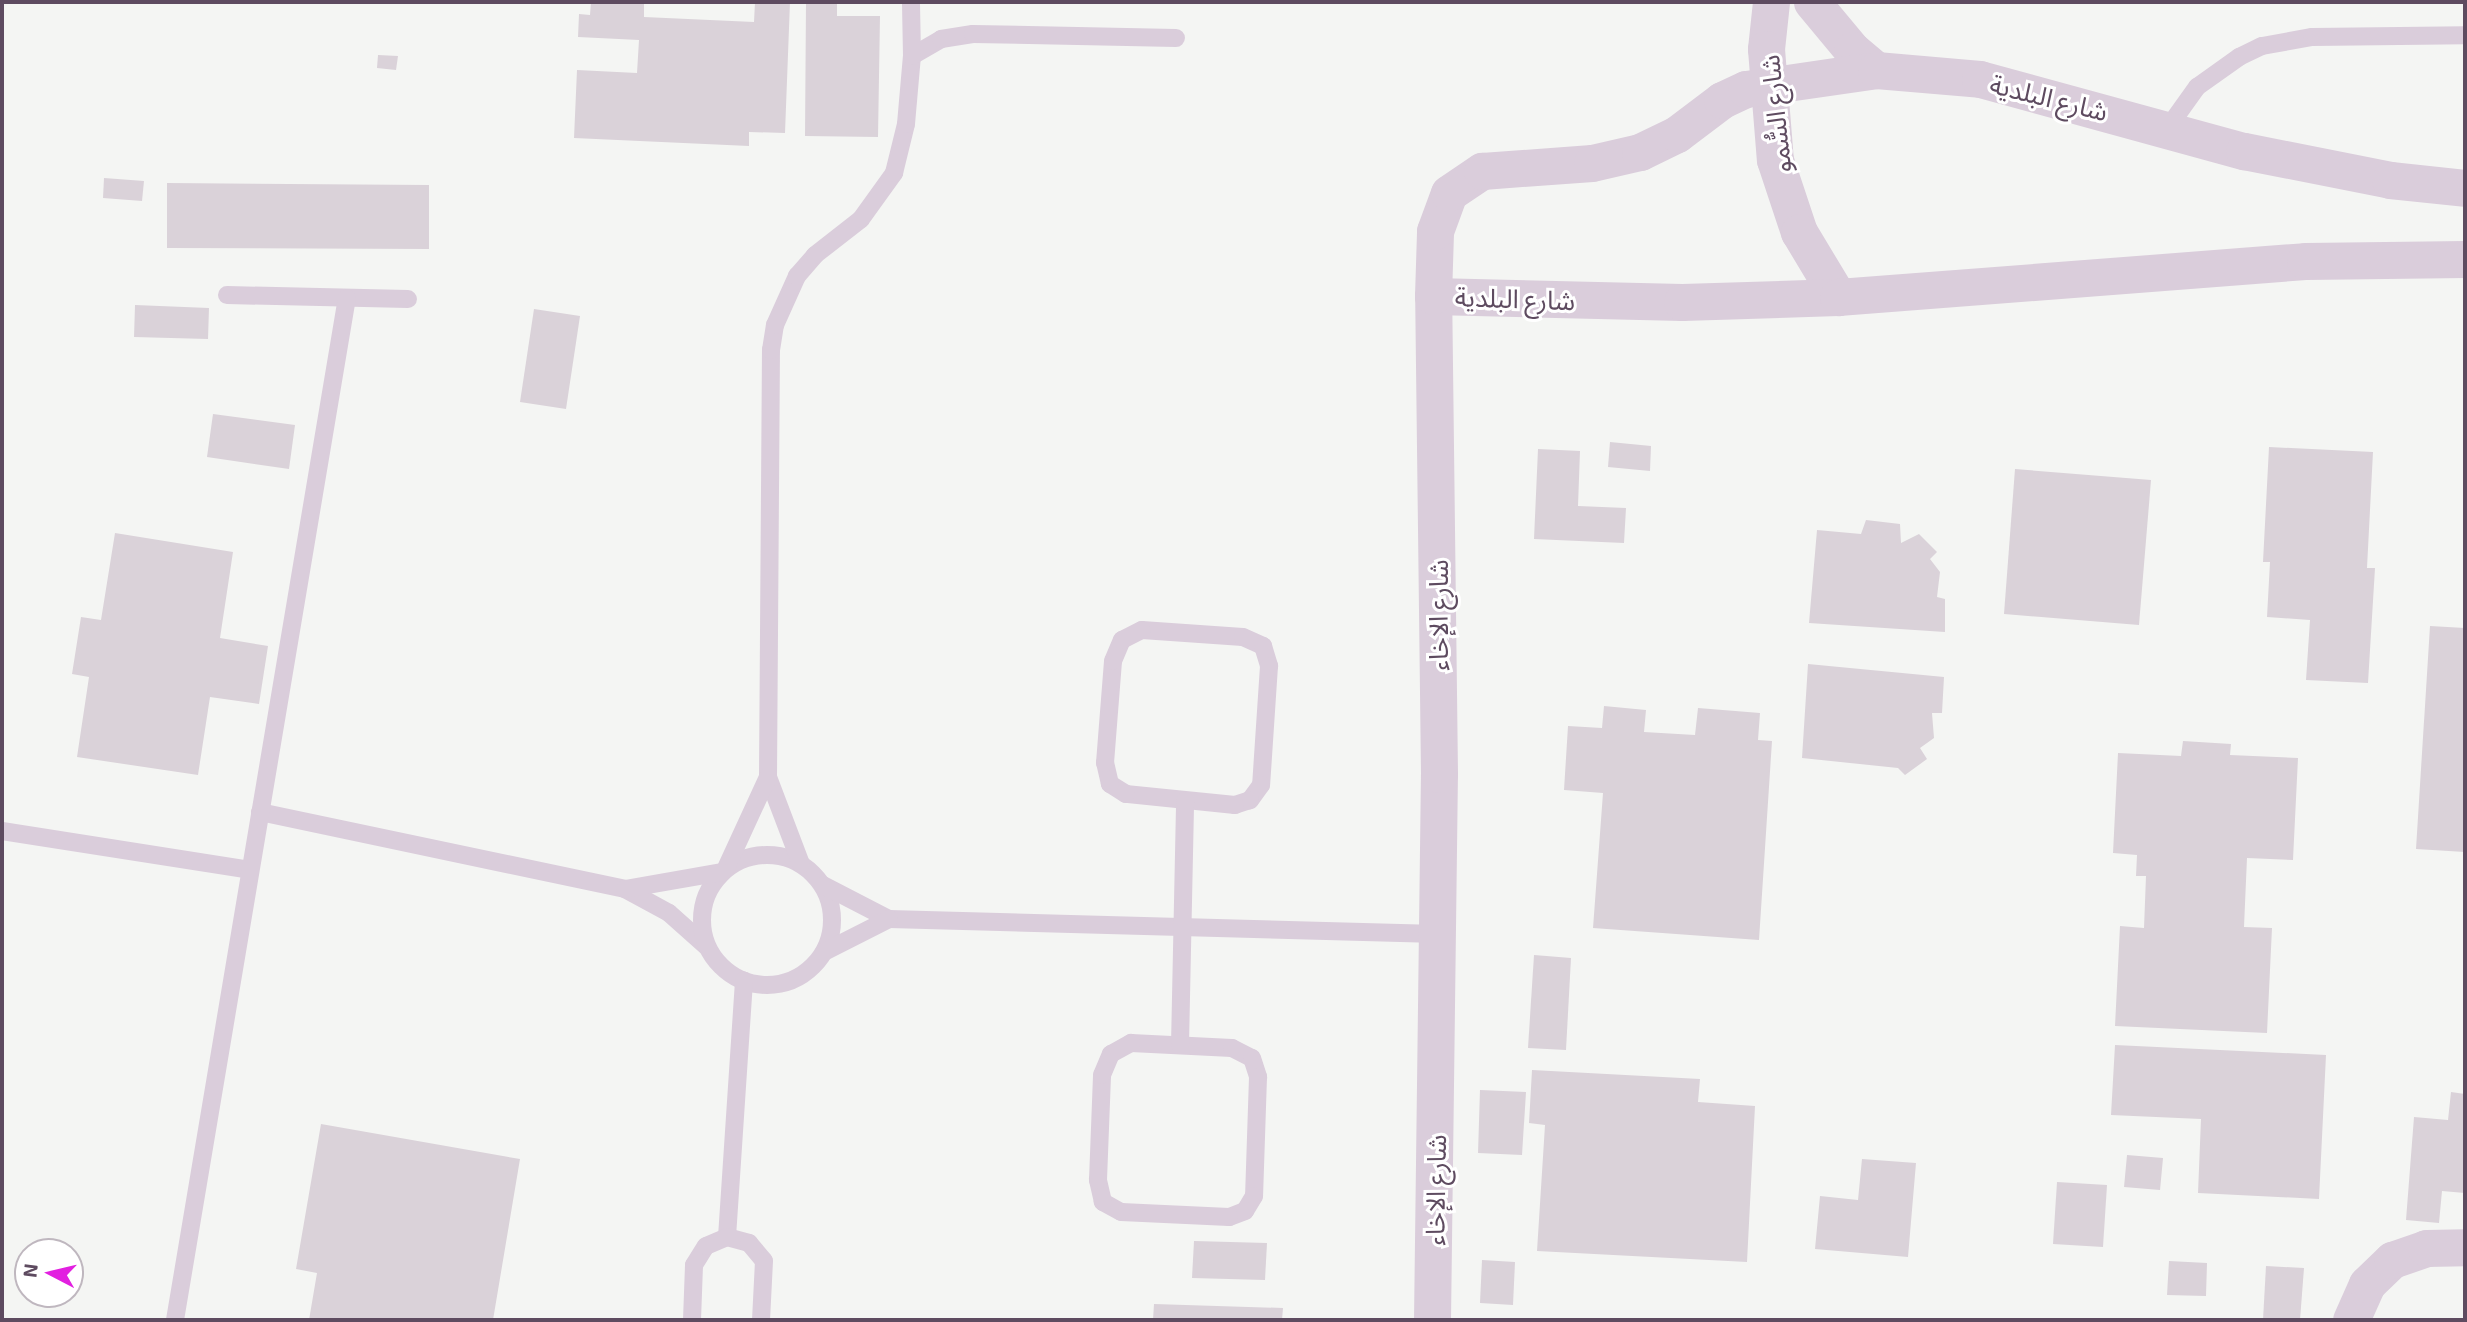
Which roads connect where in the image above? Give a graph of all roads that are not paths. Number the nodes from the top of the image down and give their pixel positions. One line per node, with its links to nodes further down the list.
1 (911, 2): 6 (lane)
2 (1771, 2): 8 (street, شارع السُّمو)
3 (1812, 2): 7 (street)
4 (2465, 35): 9 (lane)
5 (1176, 38): 6 (lane)
6 (912, 56): 17 (lane)
7 (1876, 69): 8 (street, شارع البلدية); 9 (street, شارع البلدية)
8 (1768, 84): 13 (street, شارع البلدية); 14 (street, شارع السُّمو)
9 (2167, 129): 10 (street, شارع البلدية)
10 (2465, 188)
11 (2465, 259): 14 (street, شارع البلدية)
12 (227, 295): 15 (lane)
13 (1433, 296): 14 (street, شارع البلدية); 28 (street, شارع الإخاء)
14 (1838, 297)
15 (347, 298): 16 (lane); 19 (lane)
16 (408, 299)
17 (768, 777): 21 (lane); 23 (lane)
18 (1185, 801): 18 (lane); 27 (lane)
19 (260, 812): 22 (lane); 25 (lane)
20 (2, 831): 22 (lane)
21 (801, 864): 23 (lane); 24 (lane)
22 (250, 870): 35 (lane)
23 (724, 871): 25 (lane); 29 (lane)
24 (822, 885): 26 (lane); 30 (lane)
25 (625, 889): 29 (lane)
26 (889, 919): 27 (lane); 30 (lane)
27 (1182, 927): 28 (lane); 32 (lane)
28 (1438, 933): 38 (street, شارع الإخاء)
29 (706, 946): 31 (lane)
30 (823, 953): 31 (lane)
31 (744, 981): 33 (lane)
32 (1180, 1045): 32 (lane)
33 (727, 1237): 36 (lane); 37 (lane)
34 (2465, 1247): 39 (street)
35 (175, 1320)
36 (692, 1320)
37 (761, 1320)
38 (1432, 1320)
39 (2351, 1320)

